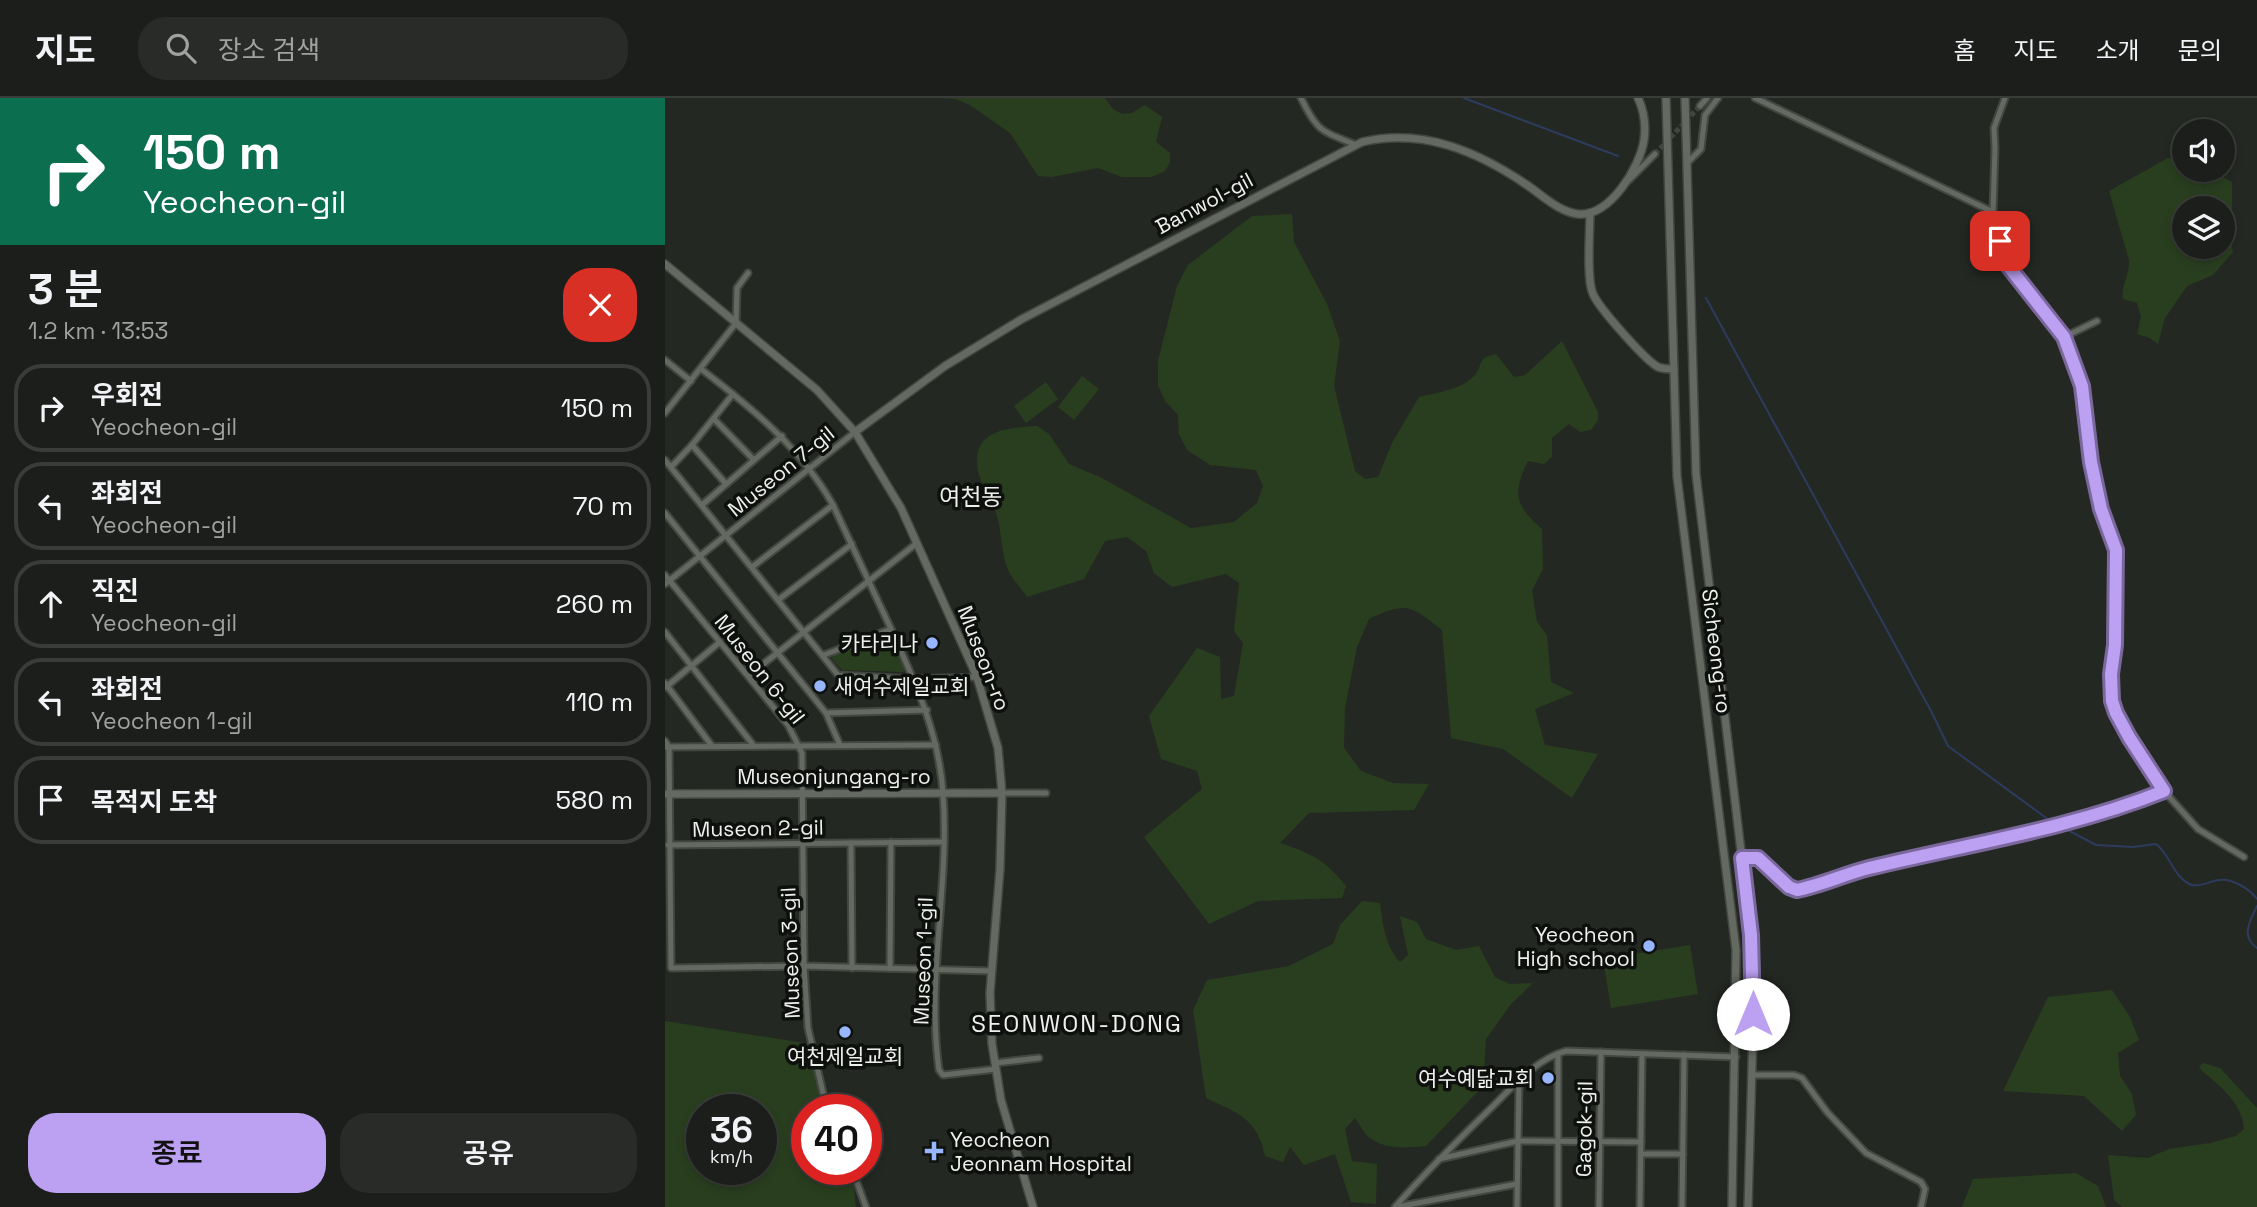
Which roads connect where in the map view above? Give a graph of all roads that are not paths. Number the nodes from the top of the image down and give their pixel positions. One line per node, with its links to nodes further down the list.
1 (1301, 98): 10 (street)
2 (1638, 98): 13 (street)
3 (1666, 98): 25 (street, Sicheong-ro)
4 (1685, 98): 12 (street, Sicheong-ro)
5 (1707, 98): 9 (street)
6 (1718, 98): 12 (street)
7 (1755, 98): 14 (street)
8 (2005, 98): 14 (street)
9 (1700, 106)
10 (1354, 144): 15 (street, Banwol-gil); 30 (street, Banwol-gil)
11 (1655, 154): 13 (street)
12 (1687, 163): 81 (street, Sicheong-ro)
13 (1626, 181): 16 (street)
14 (1993, 212): 22 (street)
15 (1573, 213): 16 (street, Banwol-gil); 17 (street)
16 (1590, 213): 17 (street)
17 (1590, 233): 25 (street)
18 (665, 264): 21 (street, Museon-ro)
19 (748, 273): 21 (street)
20 (2097, 321): 22 (street)
21 (736, 323): 24 (street); 30 (street, Museon-ro)
22 (2064, 337): 69 (street)
23 (665, 360): 26 (street)
24 (701, 369): 26 (street); 27 (street, Museon 1-gil)
25 (1674, 369): 82 (street, Sicheong-ro)
26 (691, 381): 28 (street)
27 (733, 394): 29 (street); 31 (street, Museon 1-gil)
28 (665, 414)
29 (714, 419): 32 (street); 34 (street)
30 (855, 432): 36 (street, Museon 7-gil); 42 (street, Museon-ro)
31 (782, 436): 34 (street); 36 (street, Museon 1-gil)
32 (692, 445): 35 (street); 37 (street)
33 (665, 460): 35 (street, Museon 7-gil)
34 (754, 460): 37 (street)
35 (670, 467): 38 (street, Museon 7-gil)
36 (809, 469): 39 (street, Museon 1-gil); 41 (street, Museon 7-gil)
37 (726, 484): 38 (street)
38 (702, 505): 41 (street, Museon 7-gil)
39 (833, 505): 43 (street, Museon 1-gil); 45 (street)
40 (665, 513): 44 (street)
41 (726, 535): 44 (street, Museon 7-gil); 45 (street, Museon 7-gil)
42 (917, 543): 47 (street); 58 (street, Museon-ro)
43 (852, 544): 47 (street, Museon 1-gil); 49 (street)
44 (700, 556): 48 (street, Museon 7-gil); 54 (street)
45 (752, 567): 49 (street, Museon 7-gil)
46 (665, 575): 48 (street, Museon 6-gil)
47 (869, 580): 50 (street, Museon 1-gil); 52 (street)
48 (667, 582): 53 (street, Museon 6-gil)
49 (778, 600): 52 (street, Museon 7-gil)
50 (891, 629): 55 (street); 59 (street, Museon 1-gil)
51 (665, 632): 56 (street)
52 (804, 632): 54 (street); 55 (street, Museon 7-gil)
53 (720, 642): 56 (street); 57 (street, Museon 6-gil)
54 (779, 652): 57 (street); 62 (street)
55 (824, 655): 59 (street, Museon 7-gil)
56 (693, 666): 60 (street); 67 (street)
57 (748, 677): 68 (street, Museon 6-gil)
58 (978, 677): 59 (street); 71 (street, Museon-ro)
59 (914, 679): 61 (street, Museon 1-gil)
60 (666, 686): 66 (street)
61 (927, 710): 62 (street); 65 (street, Museon 1-gil)
62 (826, 713): 64 (street)
63 (666, 745): 66 (street); 73 (street)
64 (840, 745): 65 (street); 68 (street)
65 (936, 745): 70 (street, Museon 1-gil)
66 (712, 746): 67 (street)
67 (754, 746): 68 (street)
68 (799, 746): 74 (street, Museon 6-gil)
69 (2164, 791): 80 (street); 81 (street)
70 (943, 793): 71 (street, Museonjungang-ro); 74 (street, Museonjungang-ro); 76 (street, Museon 1-gil)
71 (1002, 793): 72 (street); 87 (street, Museon-ro)
72 (1046, 793)
73 (667, 794): 74 (street, Museonjungang-ro); 79 (street)
74 (804, 794): 78 (street, Museon 3-gil)
75 (891, 842): 76 (street, Museon 2-gil); 77 (street, Museon 2-gil); 85 (street)
76 (944, 842): 86 (street, Museon 1-gil)
77 (851, 843): 78 (street, Museon 2-gil); 84 (street, Museon 2-gil)
78 (803, 844): 79 (street, Museon 2-gil); 83 (street, Museon 3-gil)
79 (667, 845): 83 (street)
80 (2244, 857)
81 (1742, 858): 82 (street); 95 (street, Sicheong-ro)
82 (1726, 860): 92 (street, Sicheong-ro)
83 (804, 966): 84 (street); 97 (street, Museon 3-gil)
84 (852, 968): 85 (street)
85 (890, 968): 86 (street)
86 (935, 969): 87 (street); 94 (street, Museon 1-gil)
87 (991, 971): 94 (street, Museon-ro)
88 (1601, 1052): 89 (street, Gagok-gil); 90 (street, Gagok-gil); 100 (street, Gagok-gil)
89 (1558, 1054): 96 (street, Gagok-gil); 98 (street, Gagok-gil)
90 (1642, 1054): 91 (street, Gagok-gil); 101 (street)
91 (1684, 1055): 92 (street, Gagok-gil); 103 (street)
92 (1736, 1057): 107 (street, Sicheong-ro)
93 (1039, 1058): 94 (street)
94 (995, 1066): 110 (street, Museon-ro)
95 (1752, 1075): 108 (street, Sicheong-ro); 119 (street)
96 (1519, 1081): 99 (street); 104 (street, Gagok-gil)
97 (823, 1094)
98 (1558, 1140): 99 (street); 100 (street); 113 (street, Gagok-gil)
99 (1518, 1141): 104 (street); 105 (street)
100 (1600, 1142): 101 (street); 114 (street, Gagok-gil)
101 (1641, 1142): 102 (street)
102 (1641, 1154): 103 (street); 115 (street)
103 (1683, 1154): 116 (street)
104 (1438, 1160): 111 (street, Gagok-gil)
105 (1517, 1184): 111 (street, Gagok-gil); 112 (street)
106 (859, 1185): 109 (street)
107 (1732, 1188): 108 (street); 117 (street, Sicheong-ro)
108 (1748, 1188): 118 (street, Sicheong-ro)
109 (866, 1207)
110 (1033, 1207)
111 (1396, 1207)
112 (1517, 1207)
113 (1558, 1207)
114 (1599, 1207)
115 (1640, 1207)
116 (1682, 1207)
117 (1732, 1207)
118 (1748, 1207)
119 (1921, 1207)

